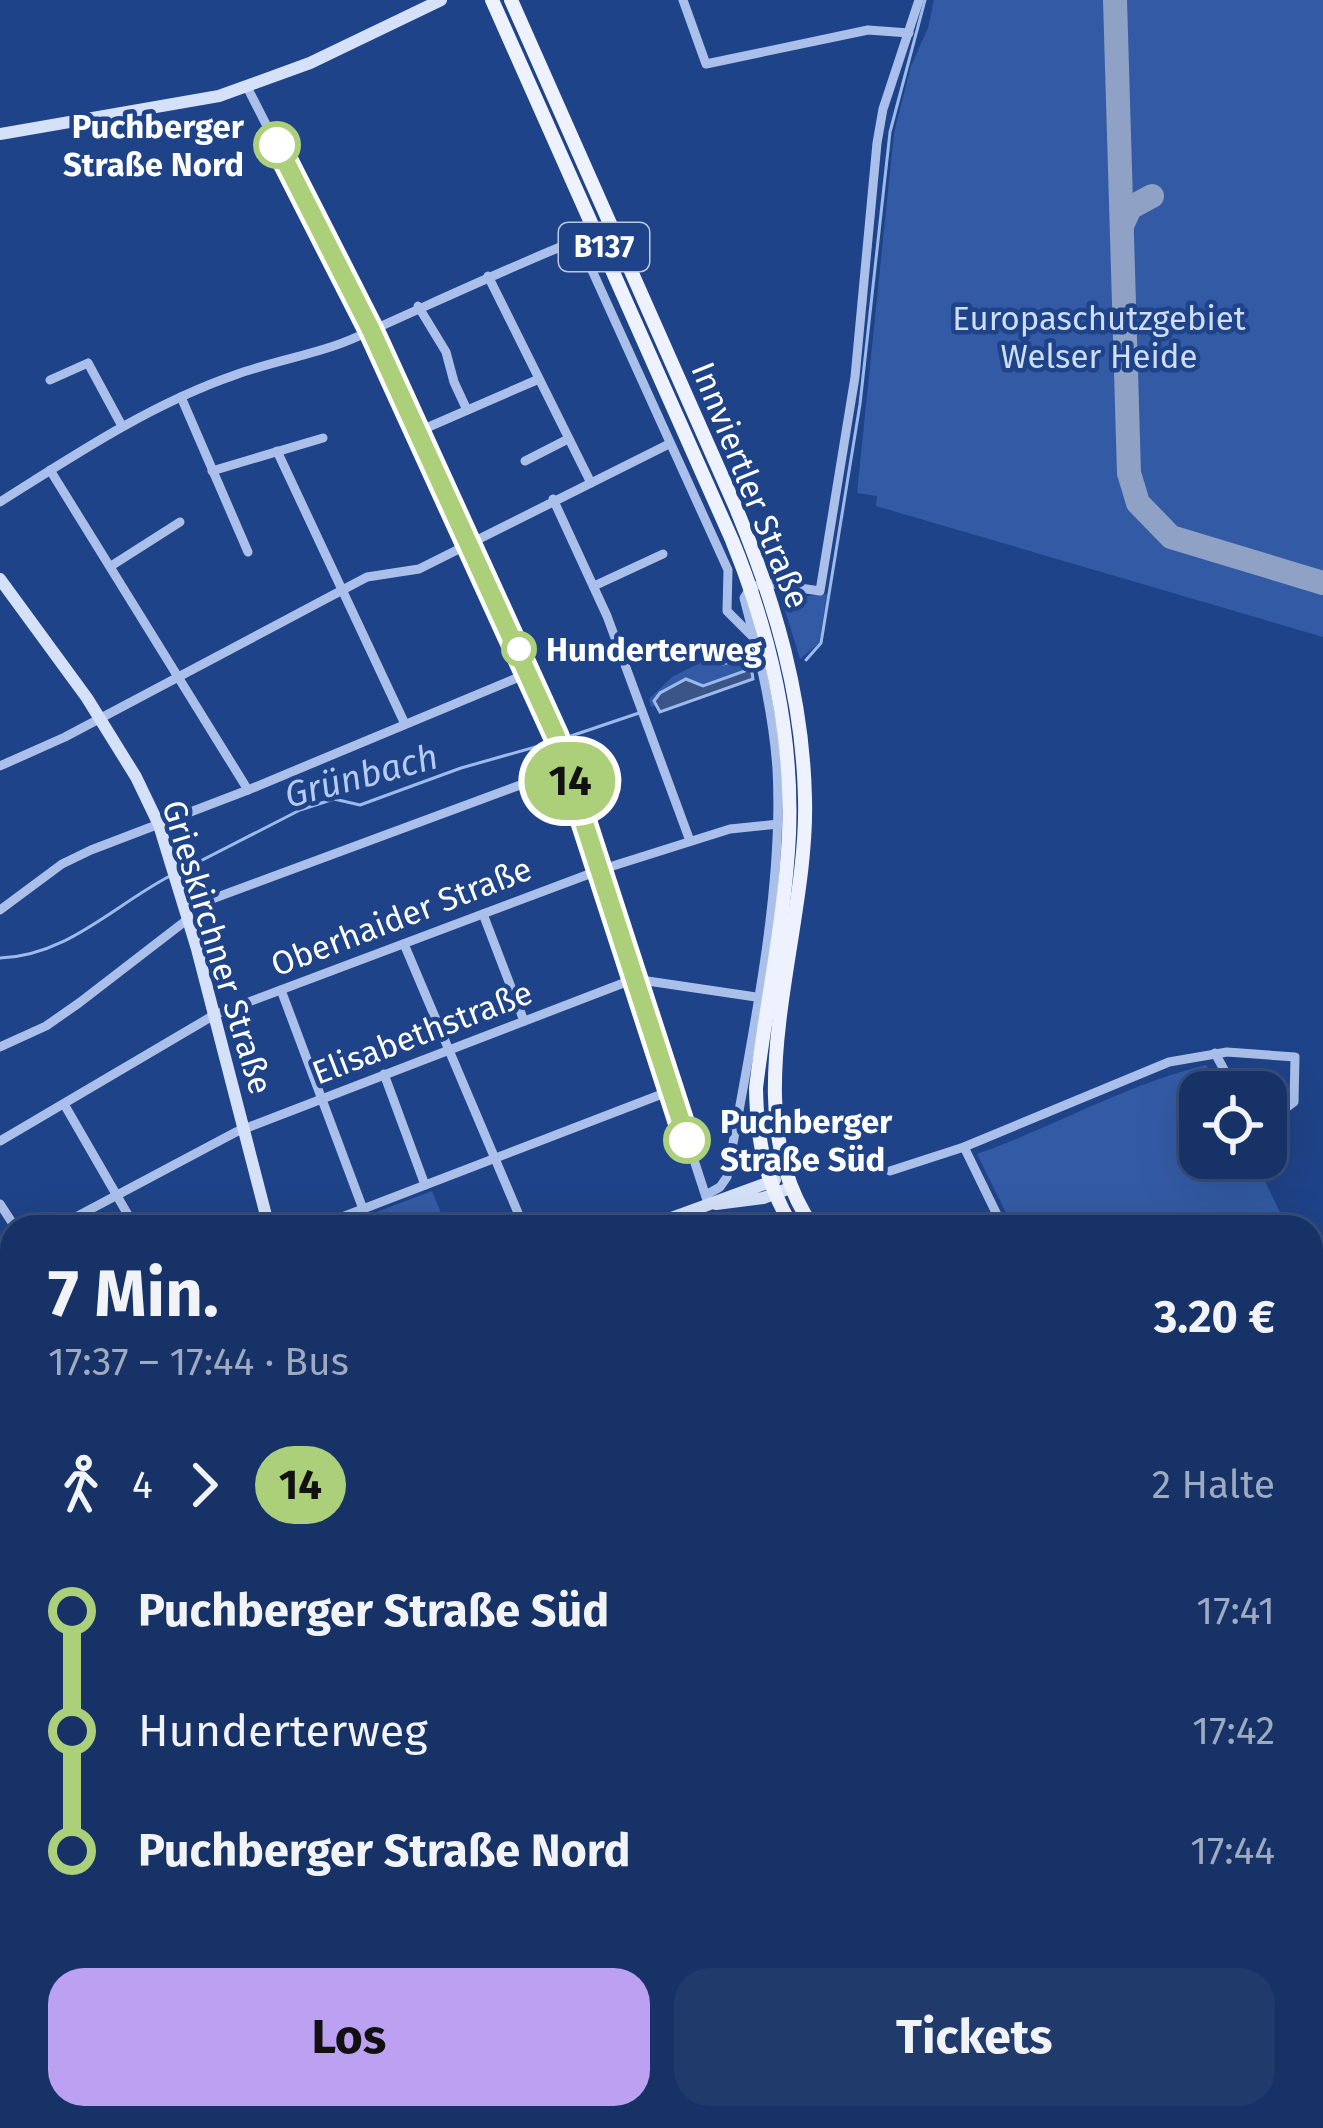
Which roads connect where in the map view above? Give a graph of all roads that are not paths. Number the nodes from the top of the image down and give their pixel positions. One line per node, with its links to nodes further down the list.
1 (441, 0): 7 (main road)
2 (492, 0): 34 (main road, Innviertler Straße / B137)
3 (511, 0): 34 (main road, Innviertler Straße / B137)
4 (683, 0): 6 (street)
5 (919, 0): 6 (street)
6 (909, 33): 34 (street)
7 (247, 87): 8 (main road); 11 (street)
8 (0, 134)
9 (488, 276): 10 (street); 12 (street); 20 (street)
10 (418, 306): 11 (street); 15 (street)
11 (371, 330): 14 (street); 17 (street)
12 (539, 379): 15 (street); 19 (street)
13 (50, 380): 16 (street)
14 (181, 397): 16 (street); 24 (street)
15 (467, 410): 17 (street)
16 (122, 426): 23 (street)
17 (417, 432): 29 (street)
18 (322, 438): 21 (street)
19 (568, 439): 22 (street); 25 (street)
20 (669, 444): 25 (street); 37 (street)
21 (278, 451): 24 (street); 36 (street)
22 (525, 461)
23 (50, 470): 27 (street); 32 (street)
24 (212, 471): 30 (street)
25 (591, 483): 26 (street)
26 (554, 499): 29 (street); 35 (street)
27 (0, 502)
28 (180, 522): 32 (street)
29 (468, 544): 36 (street); 38 (street)
30 (248, 553)
31 (663, 554): 35 (street)
32 (111, 566): 39 (street)
33 (0, 579): 40 (main road, Grieskirchner Straße)
34 (759, 585): 37 (street); 72 (main road, Innviertler Straße / B137); 74 (main road, Innviertler Straße / B137)
35 (593, 586): 47 (street)
36 (344, 589): 39 (street); 41 (street)
37 (756, 642): 45 (street)
38 (530, 673): 41 (street); 43 (street)
39 (180, 674): 40 (street); 44 (street)
40 (100, 718): 42 (street); 46 (main road, Grieskirchner Straße)
41 (405, 724): 44 (street)
42 (0, 766)
43 (566, 768): 48 (street); 50 (street)
44 (248, 790): 46 (street)
45 (778, 824): 47 (street, Oberhaider Straße); 55 (street)
46 (159, 825): 49 (street); 50 (main road, Grieskirchner Straße)
47 (690, 841): 48 (street, Oberhaider Straße)
48 (600, 870): 51 (street, Oberhaider Straße); 53 (street)
49 (0, 910)
50 (186, 914): 56 (main road, Grieskirchner Straße); 58 (street)
51 (483, 914): 52 (street, Oberhaider Straße); 57 (street)
52 (404, 944): 54 (street, Oberhaider Straße); 59 (street)
53 (634, 979): 55 (street); 57 (street, Elisabethstraße); 63 (street)
54 (281, 990): 56 (street, Oberhaider Straße); 64 (street)
55 (756, 998): 76 (street)
56 (214, 1016): 65 (street, Oberhaider Straße); 67 (main road, Grieskirchner Straße)
57 (524, 1022): 59 (street, Elisabethstraße)
58 (0, 1047)
59 (450, 1050): 62 (street, Elisabethstraße); 70 (street)
60 (1215, 1053): 61 (street); 66 (street); 69 (street)
61 (1225, 1071)
62 (384, 1074): 64 (street, Elisabethstraße); 73 (street)
63 (670, 1091): 70 (street); 76 (street)
64 (321, 1099): 67 (street, Elisabethstraße); 77 (street)
65 (64, 1104): 68 (street, Oberhaider Straße); 75 (street)
66 (1287, 1107)
67 (244, 1129): 75 (street, Elisabethstraße); 80 (main road, Grieskirchner Straße)
68 (0, 1142)
69 (964, 1148): 71 (street); 86 (street)
70 (495, 1159): 73 (street); 82 (street)
71 (890, 1171)
72 (789, 1184): 74 (main road); 85 (main road, Innviertler Straße / B137)
73 (425, 1185): 77 (street)
74 (771, 1188): 76 (main road); 84 (main road, Innviertler Straße / B137)
75 (117, 1196): 78 (street, Elisabethstraße); 79 (street)
76 (708, 1200): 83 (main road)
77 (363, 1209): 81 (street)
78 (80, 1215)
79 (128, 1215)
80 (266, 1215)
81 (347, 1215)
82 (519, 1215)
83 (674, 1215)
84 (786, 1215)
85 (806, 1215)
86 (997, 1215)

